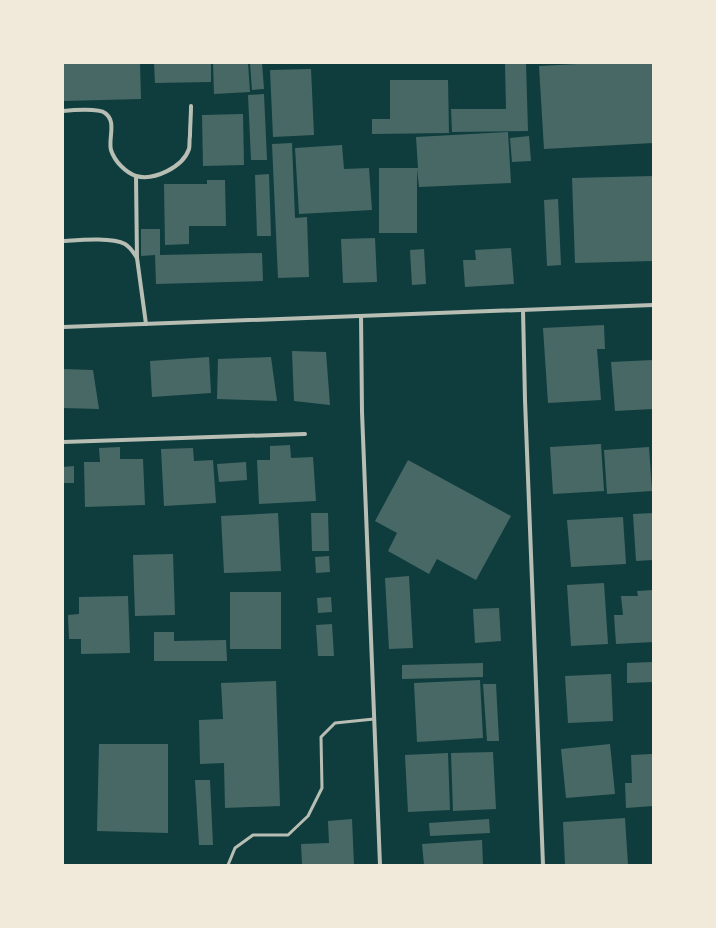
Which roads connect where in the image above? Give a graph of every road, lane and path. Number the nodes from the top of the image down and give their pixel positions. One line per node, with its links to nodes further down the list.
1 (191, 106): 3 (street)
2 (63, 111): 3 (street)
3 (136, 176): 5 (street)
4 (63, 241): 5 (street)
5 (137, 258): 9 (street)
6 (653, 305): 7 (street)
7 (523, 310): 8 (street); 16 (street)
8 (361, 316): 9 (street); 13 (street)
9 (146, 324): 10 (street)
10 (63, 327)
11 (305, 434): 12 (street)
12 (63, 442)
13 (374, 719): 14 (lane); 15 (street)
14 (228, 865)
15 (380, 865)
16 (544, 865)

